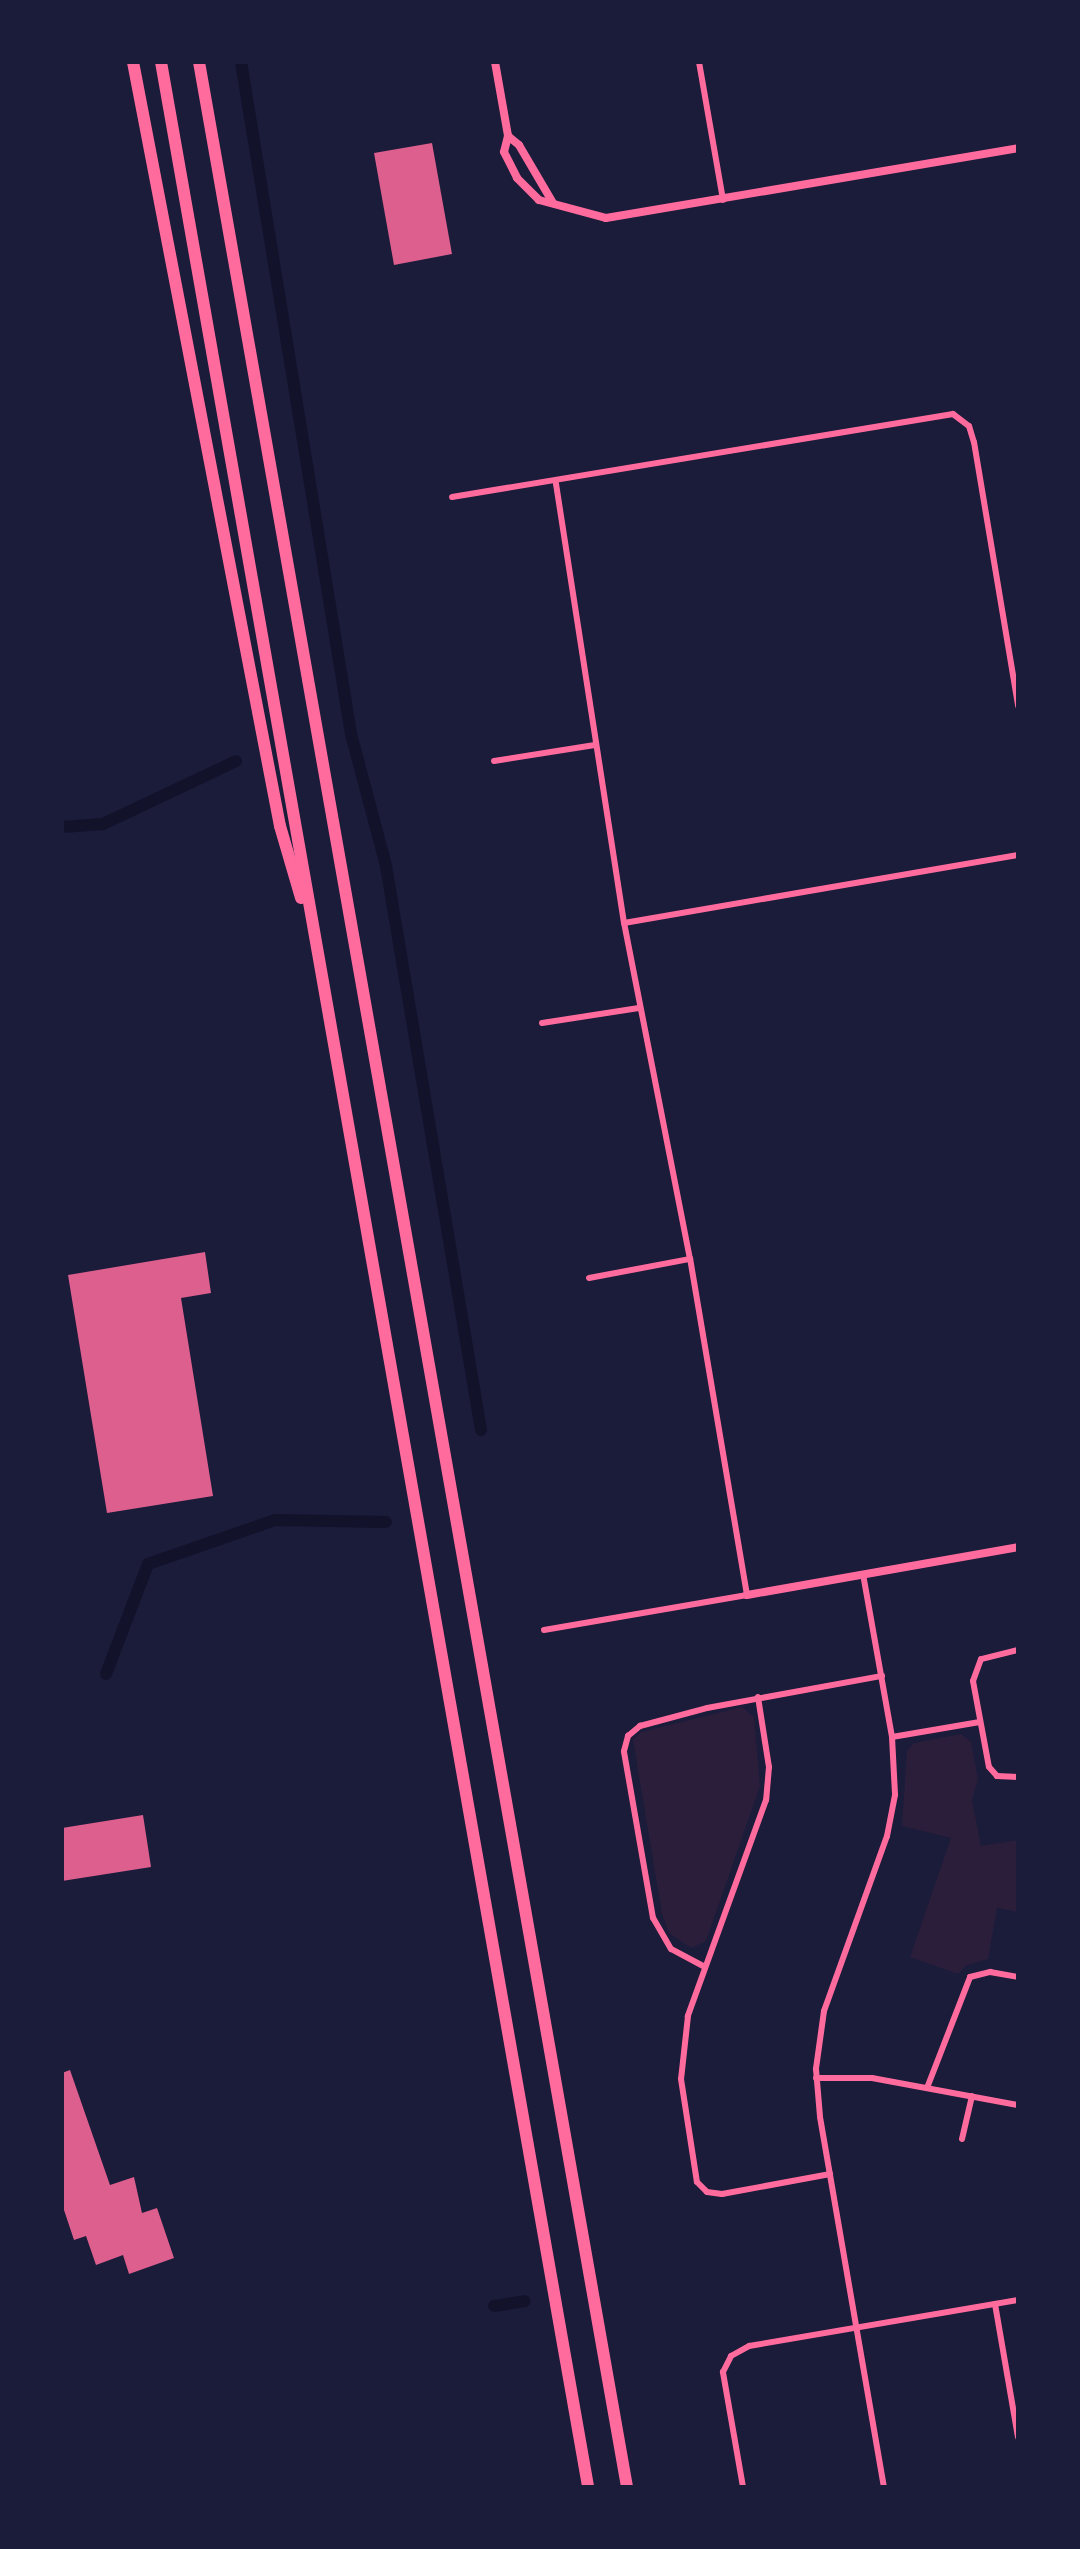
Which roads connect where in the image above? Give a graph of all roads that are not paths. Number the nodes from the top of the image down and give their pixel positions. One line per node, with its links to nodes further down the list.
1 (133, 62): 17 (highway)
2 (161, 62): 17 (highway)
3 (199, 62): 45 (highway)
4 (495, 62): 6 (street)
5 (699, 62): 8 (street)
6 (508, 136): 9 (street); 9 (street)
7 (1018, 148): 8 (street)
8 (723, 200): 9 (street)
9 (553, 203)
10 (556, 483): 11 (street); 12 (street); 13 (street)
11 (452, 497)
12 (1018, 706)
13 (595, 745): 14 (street); 16 (street)
14 (494, 761)
15 (1018, 855): 16 (street)
16 (624, 923): 18 (street)
17 (317, 951): 44 (highway)
18 (639, 1008): 19 (street); 20 (street)
19 (542, 1023)
20 (690, 1259): 21 (street); 24 (street)
21 (589, 1278)
22 (1018, 1547): 23 (street)
23 (863, 1574): 24 (street); 27 (street)
24 (747, 1595): 25 (street)
25 (544, 1630)
26 (1018, 1650): 29 (street)
27 (882, 1676): 28 (street); 30 (street)
28 (758, 1697): 32 (street); 32 (street)
29 (980, 1722): 30 (street); 31 (street)
30 (892, 1737): 34 (street)
31 (1018, 1777)
32 (705, 1967): 39 (street)
33 (1018, 1977): 35 (street)
34 (816, 2078): 35 (street); 39 (street)
35 (927, 2088): 36 (street)
36 (972, 2096): 37 (street); 38 (street)
37 (1018, 2105)
38 (962, 2139)
39 (830, 2174): 42 (street)
40 (1018, 2300): 41 (street)
41 (995, 2304): 42 (street); 43 (street)
42 (856, 2327): 46 (street); 47 (street)
43 (1018, 2437)
44 (588, 2487)
45 (627, 2487)
46 (743, 2487)
47 (884, 2487)

